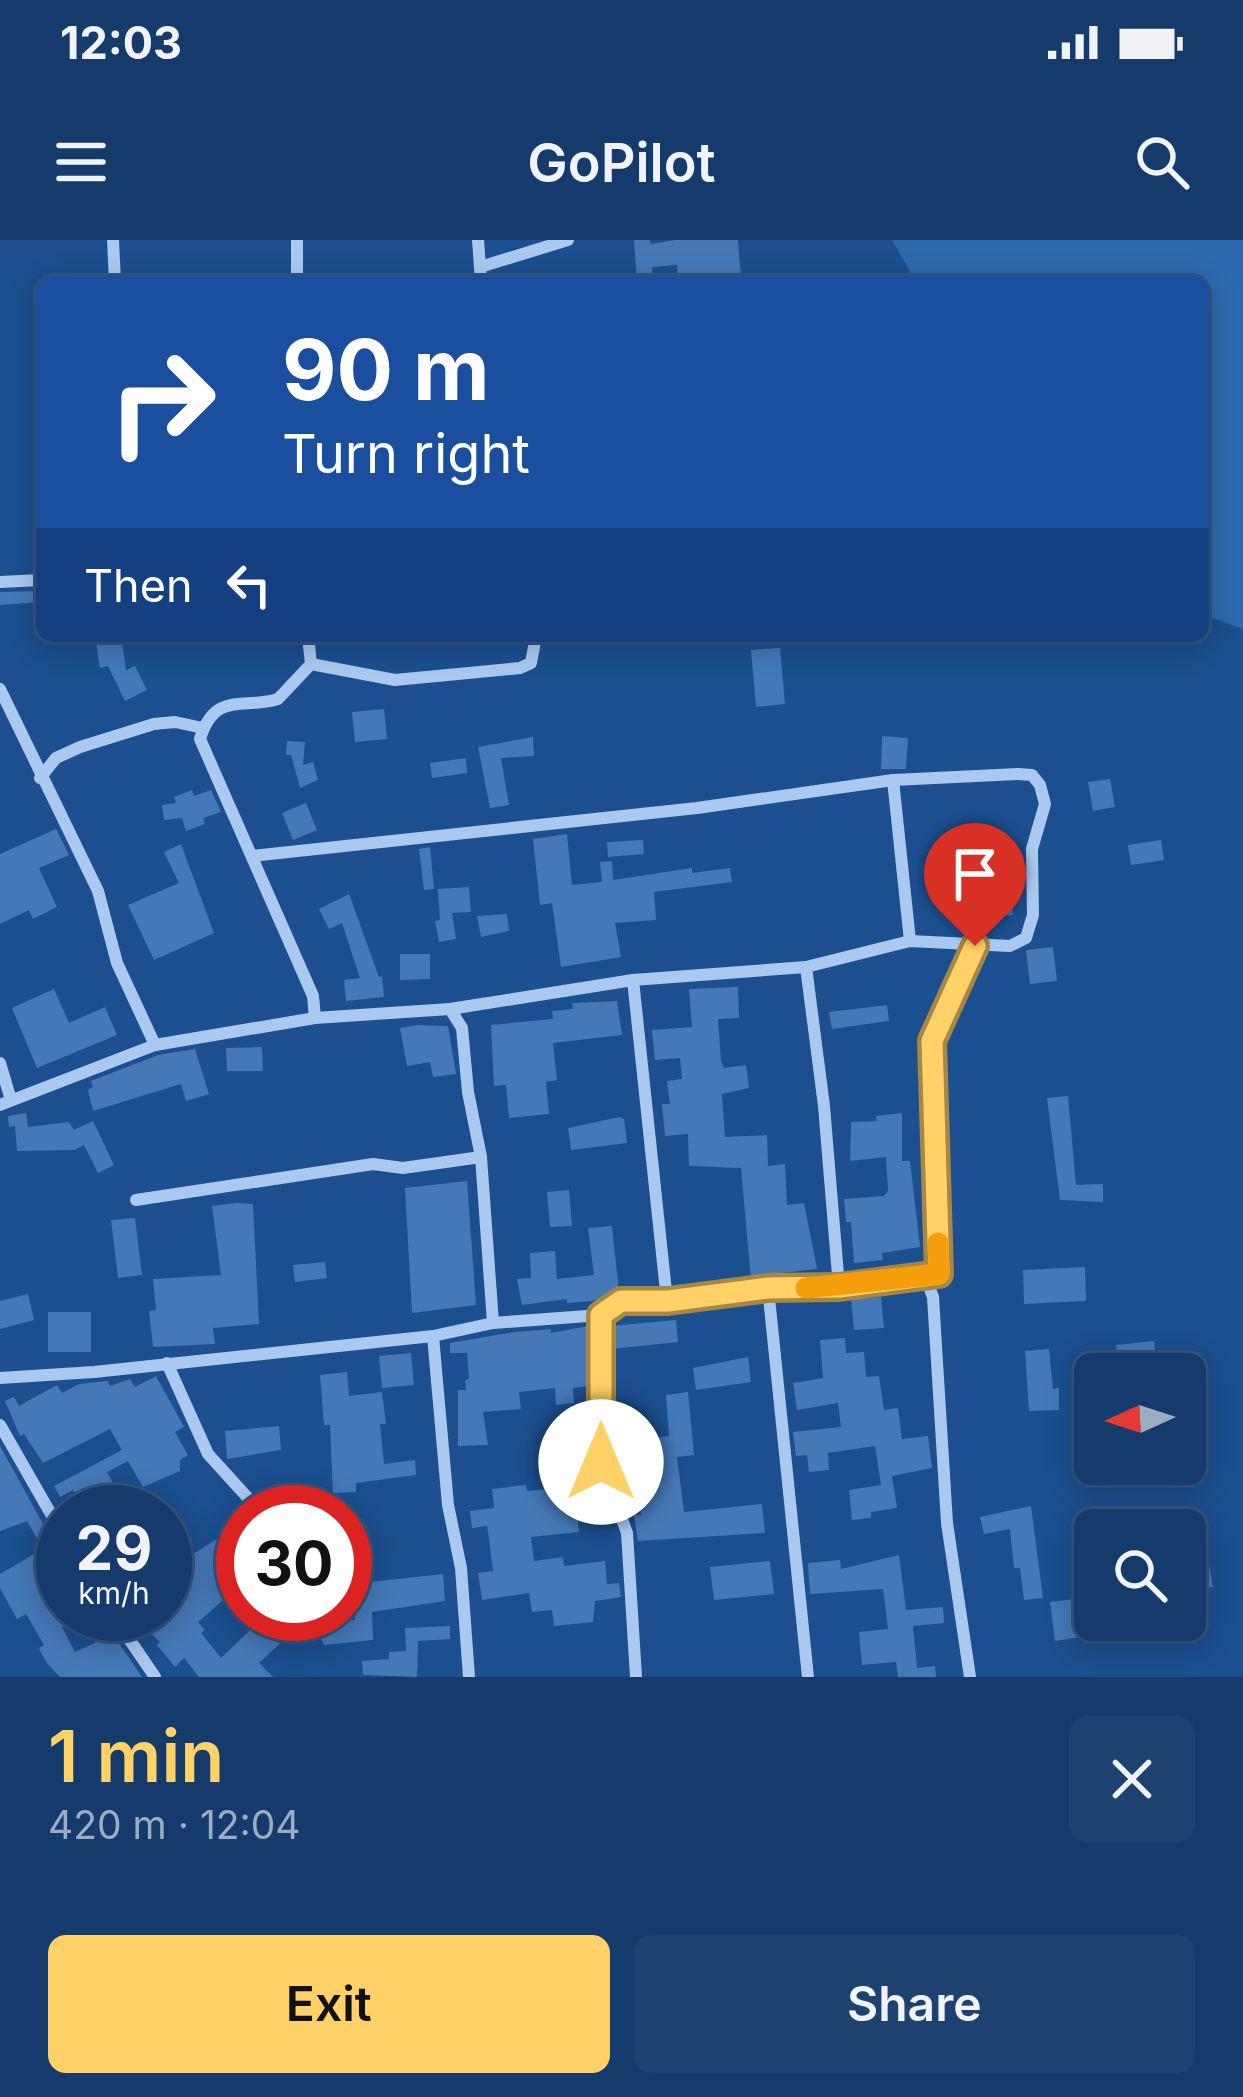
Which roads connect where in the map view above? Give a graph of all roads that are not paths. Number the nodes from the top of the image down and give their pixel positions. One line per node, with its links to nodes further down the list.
1 (112, 240): 6 (street)
2 (297, 240): 7 (street)
3 (478, 240): 5 (street)
4 (568, 240): 5 (street)
5 (480, 274)
6 (115, 276)
7 (297, 276)
8 (36, 580): 9 (street)
9 (0, 582)
10 (308, 642): 12 (street)
11 (535, 642): 12 (street)
12 (310, 664): 14 (street)
13 (0, 689): 15 (street)
14 (203, 728): 15 (street); 17 (street)
15 (40, 778): 24 (street)
16 (893, 780): 17 (street); 18 (street); 19 (street)
17 (252, 856): 23 (street)
18 (910, 941): 19 (street); 20 (street)
19 (975, 946): 29 (street)
20 (806, 967): 21 (street); 30 (street)
21 (633, 980): 22 (street); 32 (street)
22 (450, 1009): 23 (street); 27 (street)
23 (315, 1018): 24 (street)
24 (155, 1046): 26 (street)
25 (0, 1064): 26 (street)
26 (5, 1102)
27 (481, 1157): 28 (street); 34 (street)
28 (136, 1200)
29 (926, 1276): 30 (street); 46 (street)
30 (839, 1287): 31 (street)
31 (768, 1288): 32 (street); 45 (street)
32 (668, 1301): 33 (street)
33 (601, 1315): 34 (street); 44 (street)
34 (494, 1323): 35 (street)
35 (433, 1336): 36 (street); 43 (street)
36 (167, 1364): 37 (street); 39 (street)
37 (0, 1378)
38 (0, 1425): 40 (street)
39 (236, 1485)
40 (36, 1488)
41 (130, 1641): 42 (street)
42 (155, 1677)
43 (469, 1677)
44 (636, 1677)
45 (808, 1677)
46 (970, 1677)

